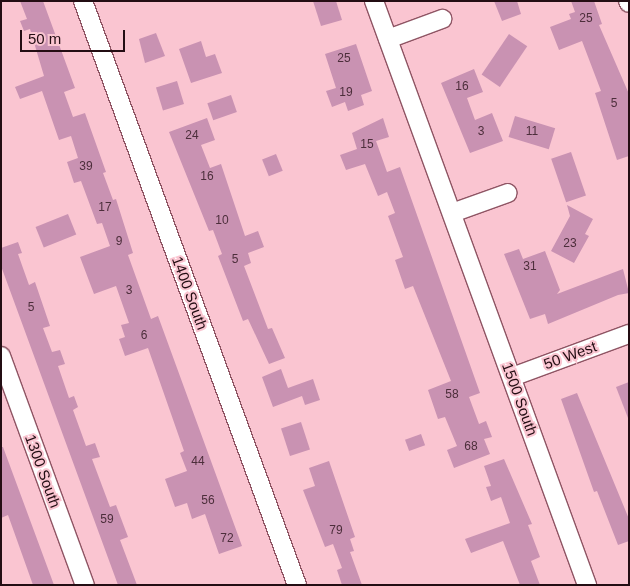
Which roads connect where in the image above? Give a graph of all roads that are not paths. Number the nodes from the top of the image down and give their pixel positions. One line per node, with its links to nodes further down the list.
1 (83, 1): 11 (street, 1400 South)
2 (374, 1): 4 (street, 1500 South)
3 (442, 20): 4 (street)
4 (388, 39): 6 (street, 1500 South)
5 (508, 194): 6 (street)
6 (452, 213): 9 (street, 1500 South)
7 (629, 334): 9 (street, 50 West)
8 (1, 356): 10 (street, 1300 South)
9 (512, 377): 12 (street, 1500 South)
10 (85, 585)
11 (297, 585)
12 (587, 585)

